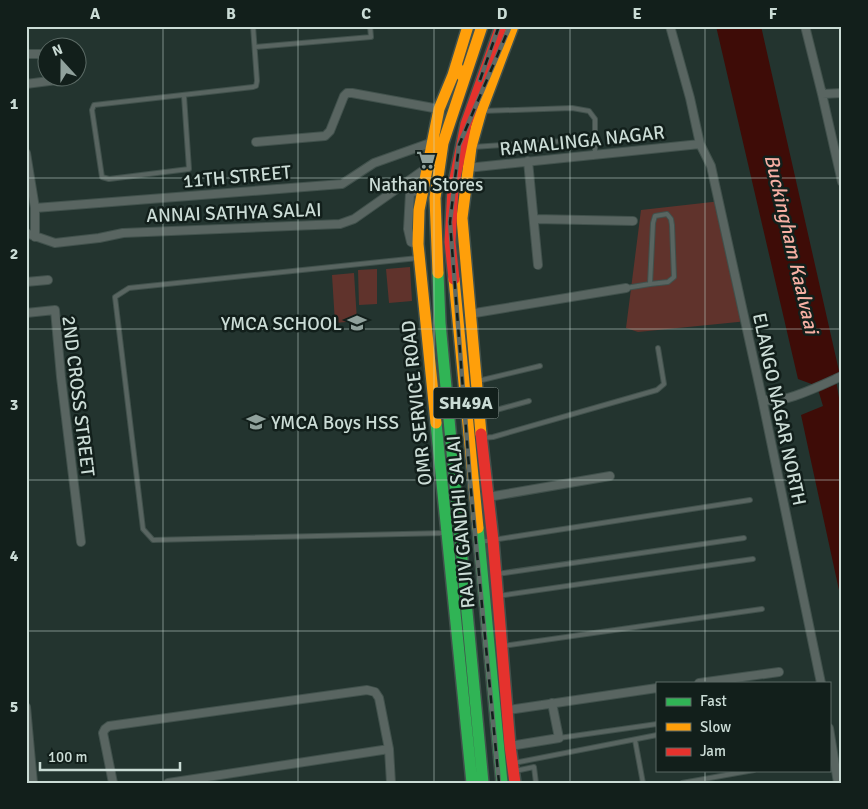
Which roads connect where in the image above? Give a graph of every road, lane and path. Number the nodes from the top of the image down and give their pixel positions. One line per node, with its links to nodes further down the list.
1 (253, 26): 9 (lane)
2 (370, 26): 9 (lane)
3 (468, 26): 10 (main road, OMR SERVICE ROAD)
4 (482, 26): 11 (main road, RAJIV GANDHI SALAI / SH49A)
5 (501, 26): 26 (main road, RAJIV GANDHI SALAI / SH49A)
6 (513, 26): 16 (main road)
7 (670, 26): 20 (street, ELANGO NAGAR NORTH)
8 (805, 26): 13 (street)
9 (255, 47): 14 (lane)
10 (456, 65): 11 (main road); 15 (main road, OMR SERVICE ROAD)
11 (464, 79): 52 (main road, RAJIV GANDHI SALAI / SH49A)
12 (842, 93): 13 (street)
13 (822, 94): 27 (street)
14 (184, 96): 14 (lane)
15 (439, 109): 18 (street); 19 (main road, OMR SERVICE ROAD)
16 (481, 112): 17 (lane); 21 (main road)
17 (595, 139): 21 (lane); 23 (lane)
18 (256, 142)
19 (433, 142): 25 (main road, OMR SERVICE ROAD); 29 (street, 11TH STREET)
20 (700, 144): 23 (street, RAMALINGA NAGAR); 46 (street, ELANGO NAGAR NORTH)
21 (470, 151): 26 (main road)
22 (26, 153): 28 (street)
23 (596, 154): 24 (street, RAMALINGA NAGAR)
24 (528, 161): 26 (street, RAMALINGA NAGAR); 30 (street)
25 (428, 167): 33 (street, ANNAI SATHYA SALAI); 34 (main road, OMR SERVICE ROAD)
26 (462, 167): 41 (main road); 51 (main road, RAJIV GANDHI SALAI / SH49A)
27 (842, 182)
28 (28, 187): 29 (street)
29 (35, 208): 33 (street)
30 (534, 219): 31 (street); 35 (street)
31 (633, 221)
32 (26, 233): 33 (street, ANNAI SATHYA SALAI)
33 (35, 237)
34 (418, 258): 55 (main road, OMR SERVICE ROAD); 55 (lane)
35 (538, 265)
36 (48, 280): 37 (street)
37 (26, 282)
38 (650, 284): 38 (lane); 39 (lane)
39 (626, 288): 41 (street)
40 (26, 313): 58 (street, 2ND CROSS STREET)
41 (469, 314): 45 (main road)
42 (658, 348): 49 (lane)
43 (540, 366): 45 (lane)
44 (842, 376): 46 (street)
45 (476, 381): 48 (main road)
46 (762, 398): 67 (street, ELANGO NAGAR NORTH)
47 (529, 401): 48 (lane)
48 (478, 412): 49 (main road)
49 (481, 438): 53 (main road)
50 (610, 476): 53 (street)
51 (473, 480): 52 (main road); 59 (main road, RAJIV GANDHI SALAI / SH49A)
52 (455, 481): 78 (main road, RAJIV GANDHI SALAI / SH49A)
53 (488, 496): 57 (main road)
54 (750, 500): 57 (lane)
55 (448, 533): 78 (main road, OMR SERVICE ROAD)
56 (744, 538): 61 (lane)
57 (493, 540): 59 (lane); 61 (main road)
58 (80, 542)
59 (479, 542): 76 (main road, RAJIV GANDHI SALAI / SH49A)
60 (753, 559): 62 (lane)
61 (495, 574): 62 (main road)
62 (498, 596): 64 (main road)
63 (762, 609): 64 (lane)
64 (503, 646): 71 (main road)
65 (779, 672): 66 (street)
66 (706, 682)
67 (821, 682)
68 (656, 688): 69 (street)
69 (552, 703): 71 (street); 75 (street)
70 (26, 707): 87 (street)
71 (508, 710): 79 (main road)
72 (656, 724): 75 (lane)
73 (830, 734): 97 (street)
74 (656, 735): 77 (lane)
75 (559, 738): 79 (street)
76 (498, 740): 78 (main road); 82 (main road, RAJIV GANDHI SALAI / SH49A)
77 (635, 740): 81 (lane); 95 (lane)
78 (474, 744): 83 (main road, RAJIV GANDHI SALAI / SH49A)
79 (510, 746): 86 (main road)
80 (389, 749): 88 (street); 89 (street); 90 (street)
81 (533, 759): 84 (lane); 86 (lane)
82 (500, 762): 83 (main road); 93 (main road, RAJIV GANDHI SALAI / SH49A)
83 (476, 764): 91 (main road); 92 (main road, RAJIV GANDHI SALAI / SH49A)
84 (534, 768): 86 (lane); 94 (lane)
85 (743, 772): 96 (lane)
86 (514, 773)
87 (33, 783)
88 (113, 783)
89 (168, 783)
90 (391, 783)
91 (472, 783)
92 (482, 783)
93 (502, 783)
94 (536, 783)
95 (643, 783)
96 (682, 783)
97 (838, 783)

